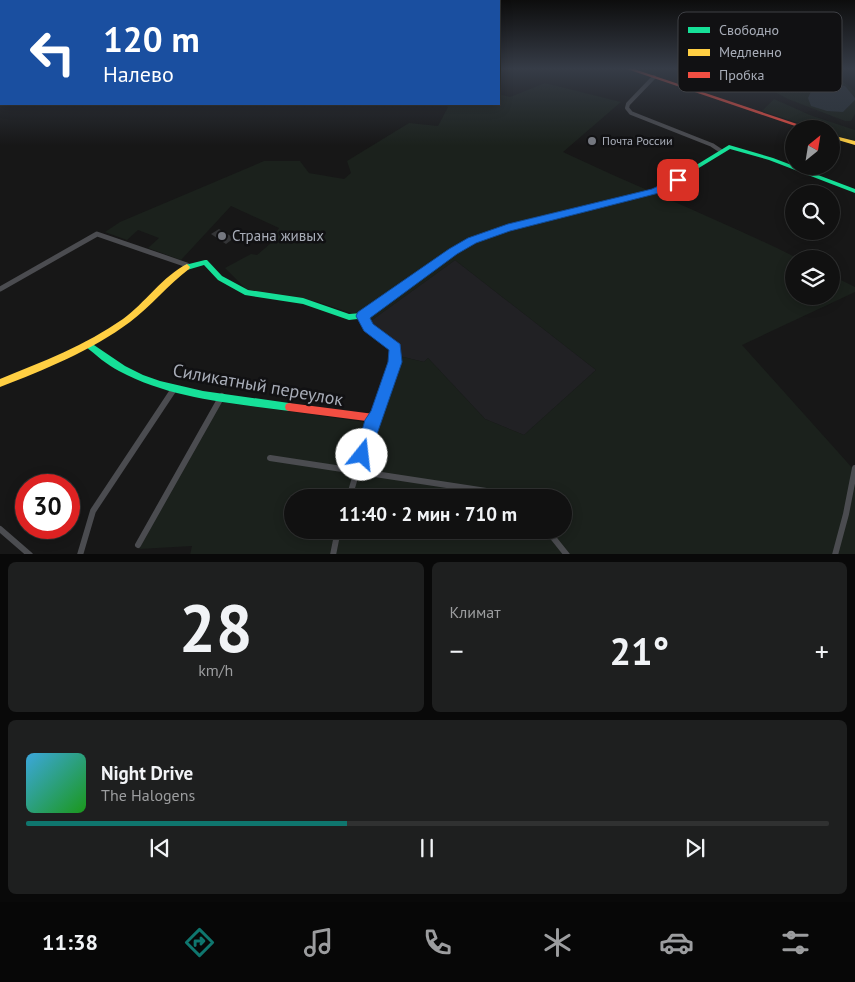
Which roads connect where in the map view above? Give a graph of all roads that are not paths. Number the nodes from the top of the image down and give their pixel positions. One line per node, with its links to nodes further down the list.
1 (638, 94): 6 (street)
2 (705, 94): 3 (street)
3 (785, 121)
4 (840, 139): 5 (street)
5 (855, 143)
6 (721, 151): 7 (street); 10 (street)
7 (855, 191)
8 (187, 265): 9 (street); 10 (street); 11 (street)
9 (0, 289)
10 (362, 316): 15 (street)
11 (88, 344): 12 (street); 13 (street, Силикатный переулок)
12 (0, 383)
13 (174, 388): 14 (street, Силикатный переулок); 26 (street)
14 (222, 396): 15 (street, Силикатный переулок); 24 (street)
15 (374, 418): 18 (street)
16 (270, 458): 18 (street)
17 (855, 468): 29 (street)
18 (357, 472): 19 (street); 20 (street)
19 (352, 489)
20 (472, 489)
21 (0, 530): 25 (street)
22 (336, 539): 27 (street)
23 (555, 539): 28 (street)
24 (138, 545)
25 (30, 554)
26 (80, 554)
27 (333, 554)
28 (568, 554)
29 (835, 554)

